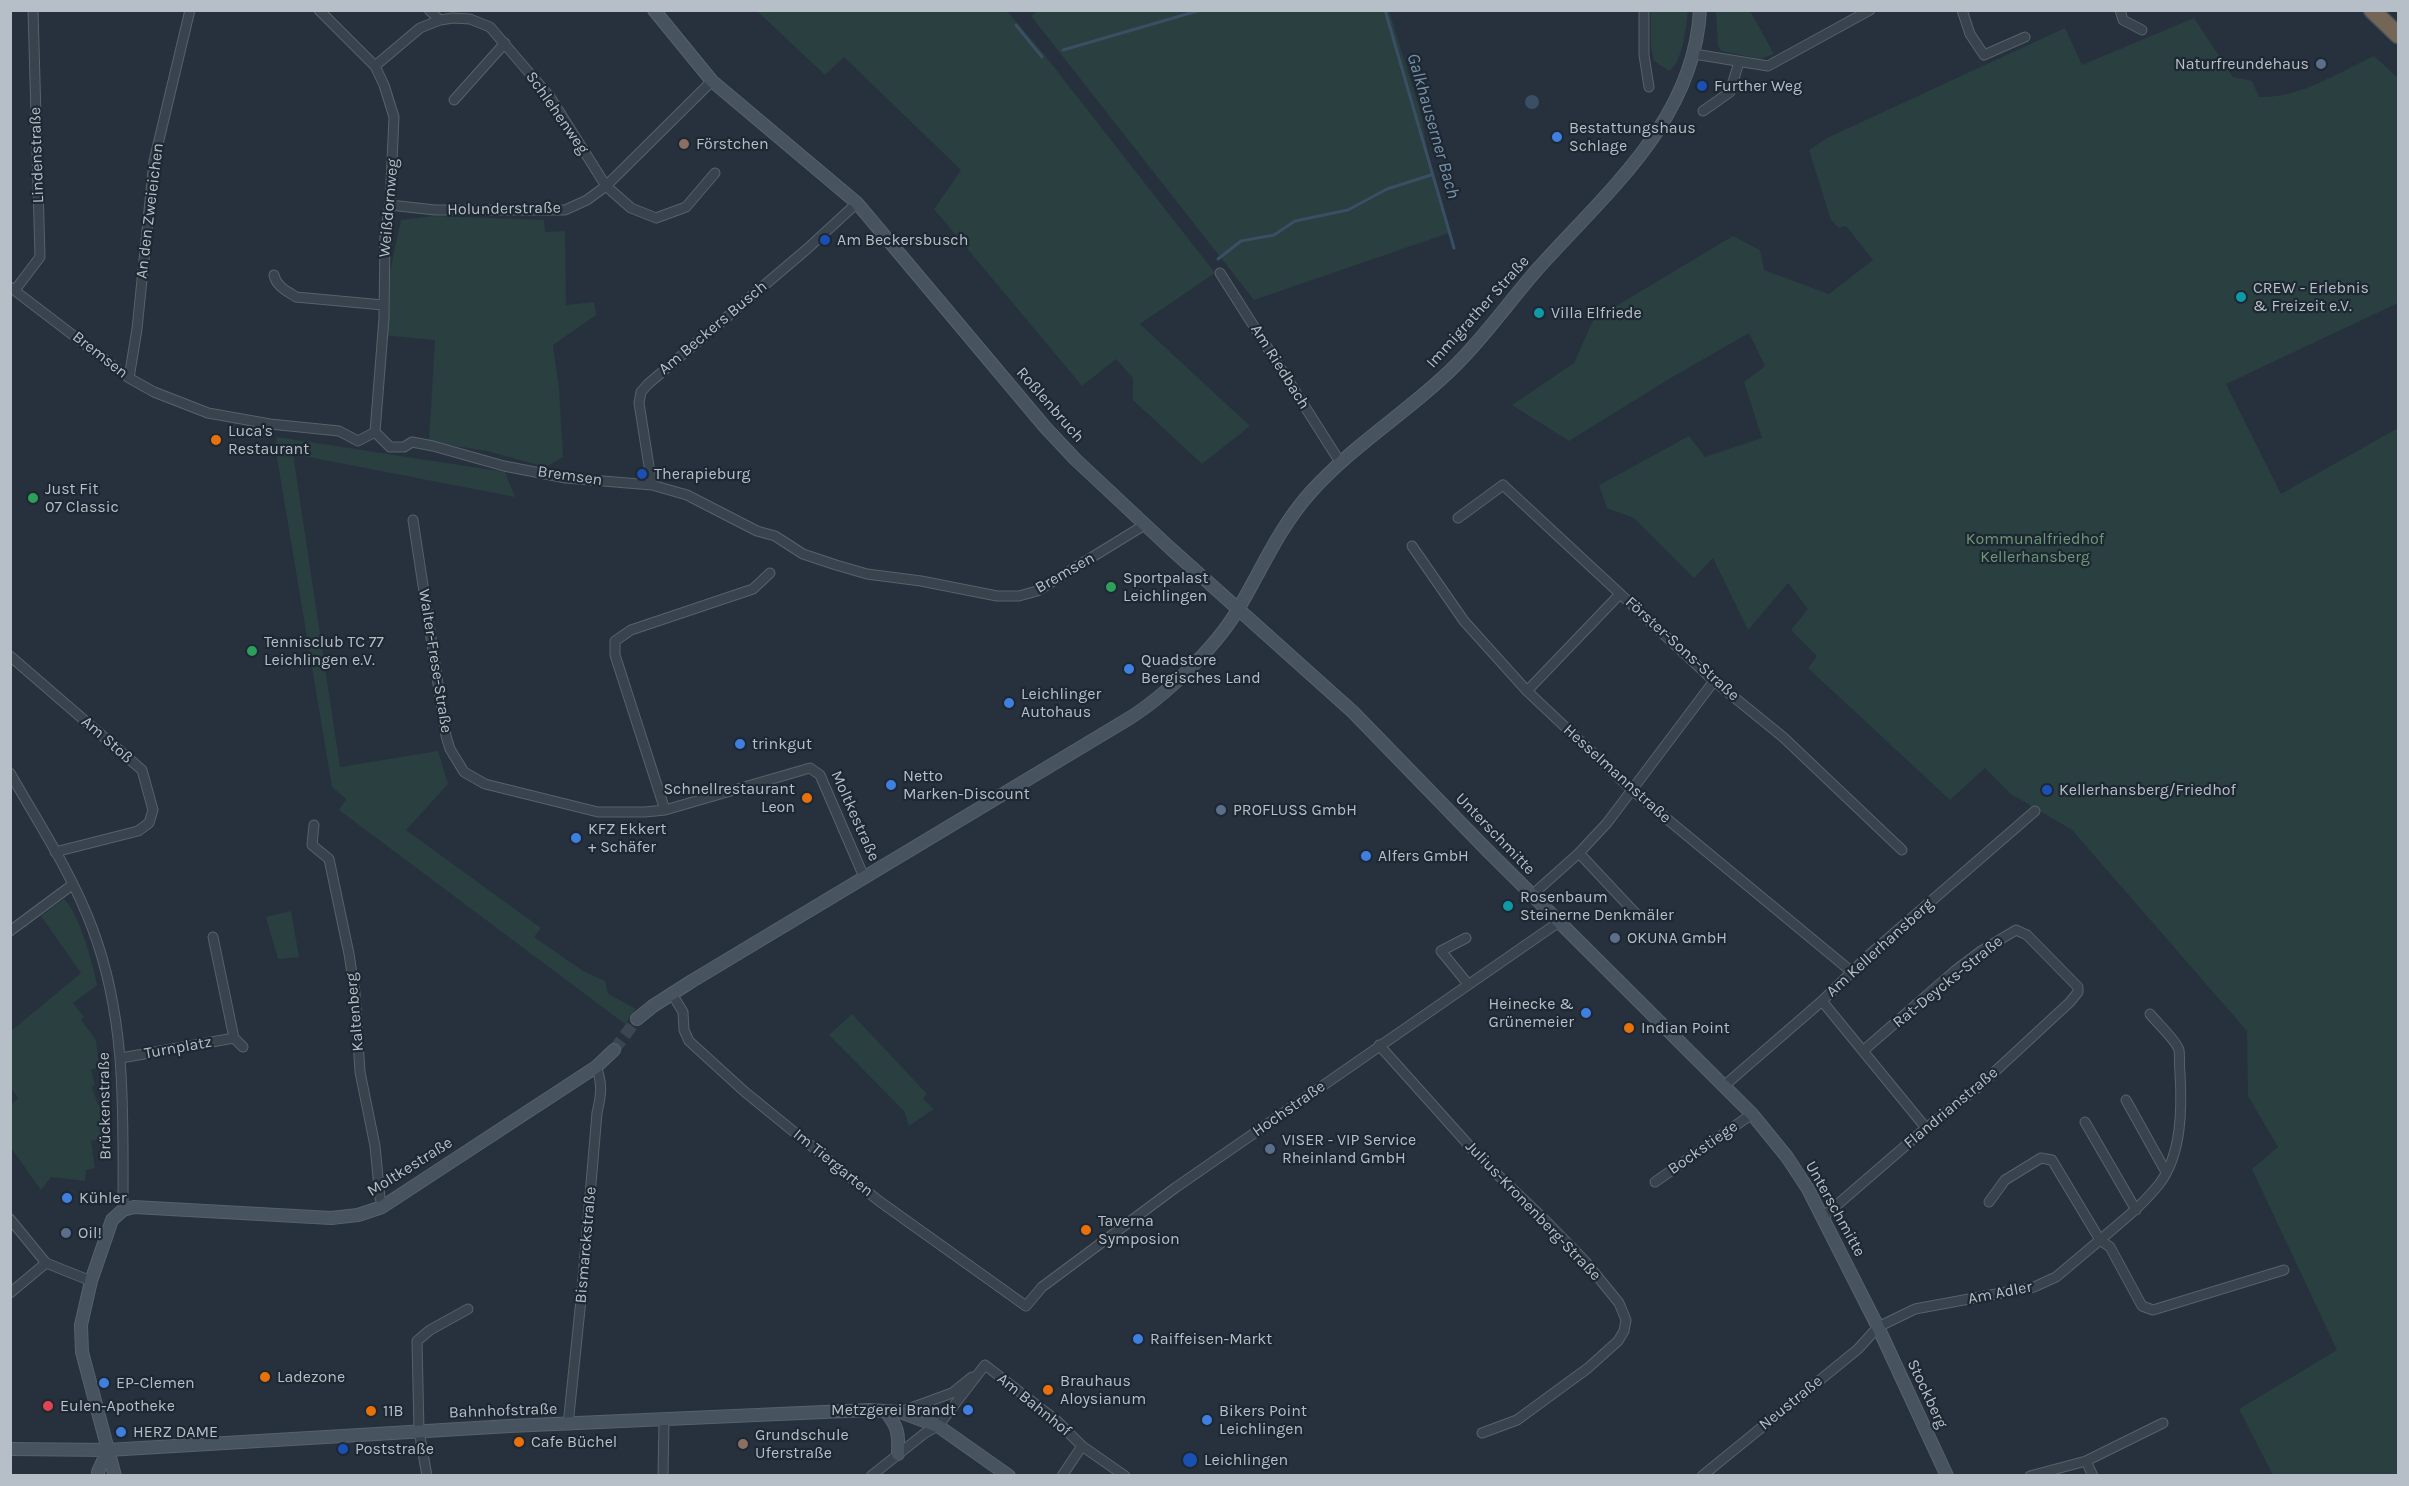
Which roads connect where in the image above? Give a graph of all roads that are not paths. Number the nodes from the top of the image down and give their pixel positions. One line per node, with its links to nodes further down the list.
1 (33, 10): 30 (street, Lindenstraße)
2 (190, 10): 32 (street, An den Zweieichen)
3 (318, 10): 19 (street, Weißdornweg)
4 (429, 10): 12 (street)
5 (654, 10): 20 (main road)
6 (1644, 10): 21 (street)
7 (1700, 10): 17 (main road, Immigrather Straße)
8 (1870, 10): 18 (street)
9 (1962, 10): 15 (street)
10 (2120, 10): 13 (street)
11 (2372, 10): 14 (highway)
12 (440, 20): 16 (street, Schlehenweg); 19 (street, Schlehenweg)
13 (2142, 30)
14 (2398, 35)
15 (2025, 37)
16 (504, 43): 22 (street); 25 (street, Schlehenweg)
17 (1694, 54): 18 (street); 34 (main road, Immigrather Straße)
18 (1739, 62): 23 (street)
19 (375, 66): 27 (street, Weißdornweg)
20 (712, 81): 25 (street, Holunderstraße); 26 (main road)
21 (1649, 87)
22 (454, 100)
23 (1703, 111)
24 (715, 173): 25 (street, Schlehenweg)
25 (606, 186): 27 (street, Holunderstraße)
26 (857, 203): 35 (street, Am Beckers Busch); 38 (main road, Roßlenbruch)
27 (390, 205): 31 (street, Weißdornweg)
28 (1220, 273): 34 (street, Am Riedbach)
29 (274, 275): 31 (street)
30 (13, 288): 32 (street, Bremsen)
31 (382, 305): 33 (street, Weißdornweg)
32 (129, 378): 33 (street, Bremsen)
33 (375, 432): 35 (street, Bremsen)
34 (1340, 462): 42 (main road, Immigrather Straße)
35 (652, 485): 38 (street, Bremsen)
36 (1458, 518): 41 (street, Förster-Sons-Straße)
37 (413, 520): 49 (street, Walter-Frese-Straße)
38 (1146, 524): 42 (main road, Roßlenbruch)
39 (1412, 546): 45 (street, Hesselmannstraße)
40 (770, 573): 49 (street)
41 (1620, 594): 44 (street, Förster-Sons-Straße); 45 (street)
42 (1238, 610): 55 (main road, Moltkestraße); 57 (main road, Unterschmitte)
43 (10, 656): 53 (street, Am Stoß)
44 (1714, 681): 48 (street); 52 (street, Förster-Sons-Straße)
45 (1527, 691): 48 (street, Hesselmannstraße)
46 (814, 770): 49 (street, Walter-Frese-Straße); 55 (street, Moltkestraße)
47 (10, 772): 53 (street, Brückenstraße)
48 (1632, 790): 54 (street); 63 (street, Hesselmannstraße)
49 (665, 810)
50 (2035, 811): 63 (street, Am Kellerhansberg)
51 (314, 825): 85 (street, Kaltenberg)
52 (1902, 850)
53 (55, 852): 56 (street, Brückenstraße)
54 (1579, 853): 57 (street); 58 (street)
55 (864, 877): 65 (main road, Moltkestraße)
56 (72, 885): 60 (street); 75 (street, Brückenstraße)
57 (1532, 895): 59 (main road, Unterschmitte)
58 (1638, 916)
59 (1559, 922): 64 (street, Hochstraße); 77 (main road, Unterschmitte)
60 (10, 931)
61 (213, 937): 70 (street, Turnplatz)
62 (1466, 938): 64 (street)
63 (1852, 972): 67 (street, Am Kellerhansberg)
64 (1468, 984): 71 (street, Hochstraße)
65 (672, 994): 69 (main road, Moltkestraße); 95 (street, Im Tiergarten)
66 (2075, 996): 74 (street, Rat-Deycks-Straße); 81 (street, Flandrianstraße)
67 (1822, 1001): 74 (street); 77 (street, Am Kellerhansberg)
68 (2150, 1014): 82 (street, Am Adler)
69 (637, 1020)
70 (234, 1038): 72 (street, Turnplatz); 75 (street, Turnplatz)
71 (1379, 1046): 95 (street, Hochstraße); 106 (street, Julius-Kronenberg-Straße)
72 (243, 1047)
73 (614, 1050): 76 (main road, Moltkestraße)
74 (1864, 1050): 81 (street)
75 (121, 1058): 86 (street, Brückenstraße)
76 (596, 1067): 85 (main road, Moltkestraße); 103 (street, Bismarckstraße)
77 (1725, 1085): 79 (main road)
78 (2126, 1100): 82 (street)
79 (1752, 1114): 83 (street, Bockstiege); 88 (main road, Unterschmitte)
80 (2085, 1122): 87 (street)
81 (1926, 1128): 88 (street, Flandrianstraße)
82 (2166, 1172): 87 (street, Am Adler)
83 (1655, 1182)
84 (1989, 1202): 90 (street)
85 (383, 1206): 86 (main road, Moltkestraße)
86 (123, 1210): 93 (main road)
87 (2136, 1210): 90 (street, Am Adler)
88 (1823, 1217): 97 (main road, Unterschmitte)
89 (10, 1219): 91 (street)
90 (2100, 1240): 92 (street); 97 (street, Am Adler)
91 (46, 1263): 93 (street); 94 (street)
92 (2284, 1270)
93 (92, 1281): 109 (main road)
94 (10, 1293)
95 (1026, 1306)
96 (468, 1309): 105 (street)
97 (1878, 1327): 120 (street, Neustraße); 121 (main road, Stockberg)
98 (985, 1365): 100 (street, Bahnhofstraße); 104 (street); 107 (street, Am Bahnhof)
99 (885, 1411): 100 (main road, Bahnhofstraße); 101 (main road, Bahnhofstraße); 110 (main road)
100 (900, 1412): 104 (main road, Bahnhofstraße)
101 (664, 1421): 103 (main road, Bahnhofstraße); 115 (street)
102 (2163, 1423): 111 (street)
103 (568, 1425): 105 (main road, Bahnhofstraße)
104 (939, 1426): 110 (street); 117 (main road, Bahnhofstraße)
105 (419, 1431): 109 (main road, Bahnhofstraße); 114 (street)
106 (1482, 1433)
107 (1082, 1446): 118 (street, Am Bahnhof); 119 (street, Am Bahnhof)
108 (10, 1449): 109 (main road, Bahnhofstraße)
109 (108, 1450): 112 (main road); 113 (main road)
110 (898, 1454): 116 (street)
111 (2086, 1461): 122 (street); 123 (street)
112 (98, 1476)
113 (115, 1476)
114 (427, 1476)
115 (663, 1476)
116 (871, 1476)
117 (1010, 1476)
118 (1062, 1476)
119 (1125, 1476)
120 (1702, 1476)
121 (1947, 1476)
122 (2030, 1476)
123 (2093, 1476)

